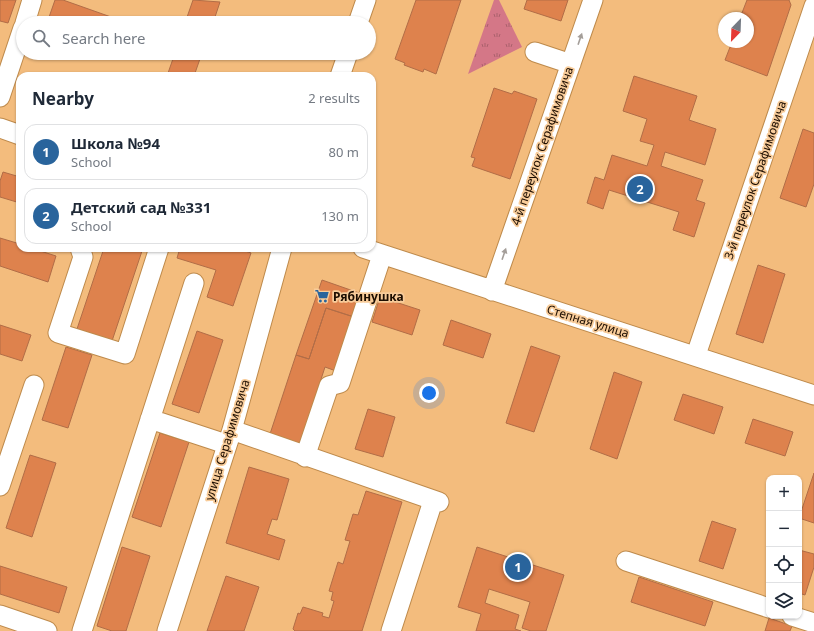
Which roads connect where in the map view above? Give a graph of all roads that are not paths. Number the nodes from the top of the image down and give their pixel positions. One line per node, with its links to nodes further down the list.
1 (32, 0): 5 (street)
2 (366, 0): 6 (street)
3 (593, 0): 10 (street, 4-й переулок Серафимовича, one-way to 3)
4 (814, 6): 22 (street, 3-й переулок Серафимовича)
5 (27, 16)
6 (360, 16)
7 (16, 49): 12 (street)
8 (535, 52): 10 (street)
9 (346, 60): 11 (street)
10 (571, 64): 21 (street, 4-й переулок Серафимовича, one-way to 10)
11 (341, 72)
12 (0, 97)
13 (0, 128): 14 (street)
14 (16, 134)
15 (82, 252): 16 (street)
16 (158, 252)
17 (281, 252): 26 (street, улица Серафимовича)
18 (373, 252): 19 (street, Степная улица)
19 (382, 255): 21 (street, Степная улица); 27 (street)
20 (194, 283): 25 (street)
21 (492, 291): 22 (street, Степная улица)
22 (696, 355): 24 (street, Степная улица)
23 (34, 385): 28 (street)
24 (814, 395)
25 (150, 419): 26 (street); 35 (street)
26 (229, 437): 27 (street); 36 (street, улица Серафимовича)
27 (305, 457): 37 (street)
28 (0, 486)
29 (626, 561): 30 (street)
30 (766, 607)
31 (0, 615): 34 (street)
32 (801, 619): 33 (street)
33 (814, 623)
34 (48, 631)
35 (82, 631)
36 (167, 631)
37 (392, 631)

